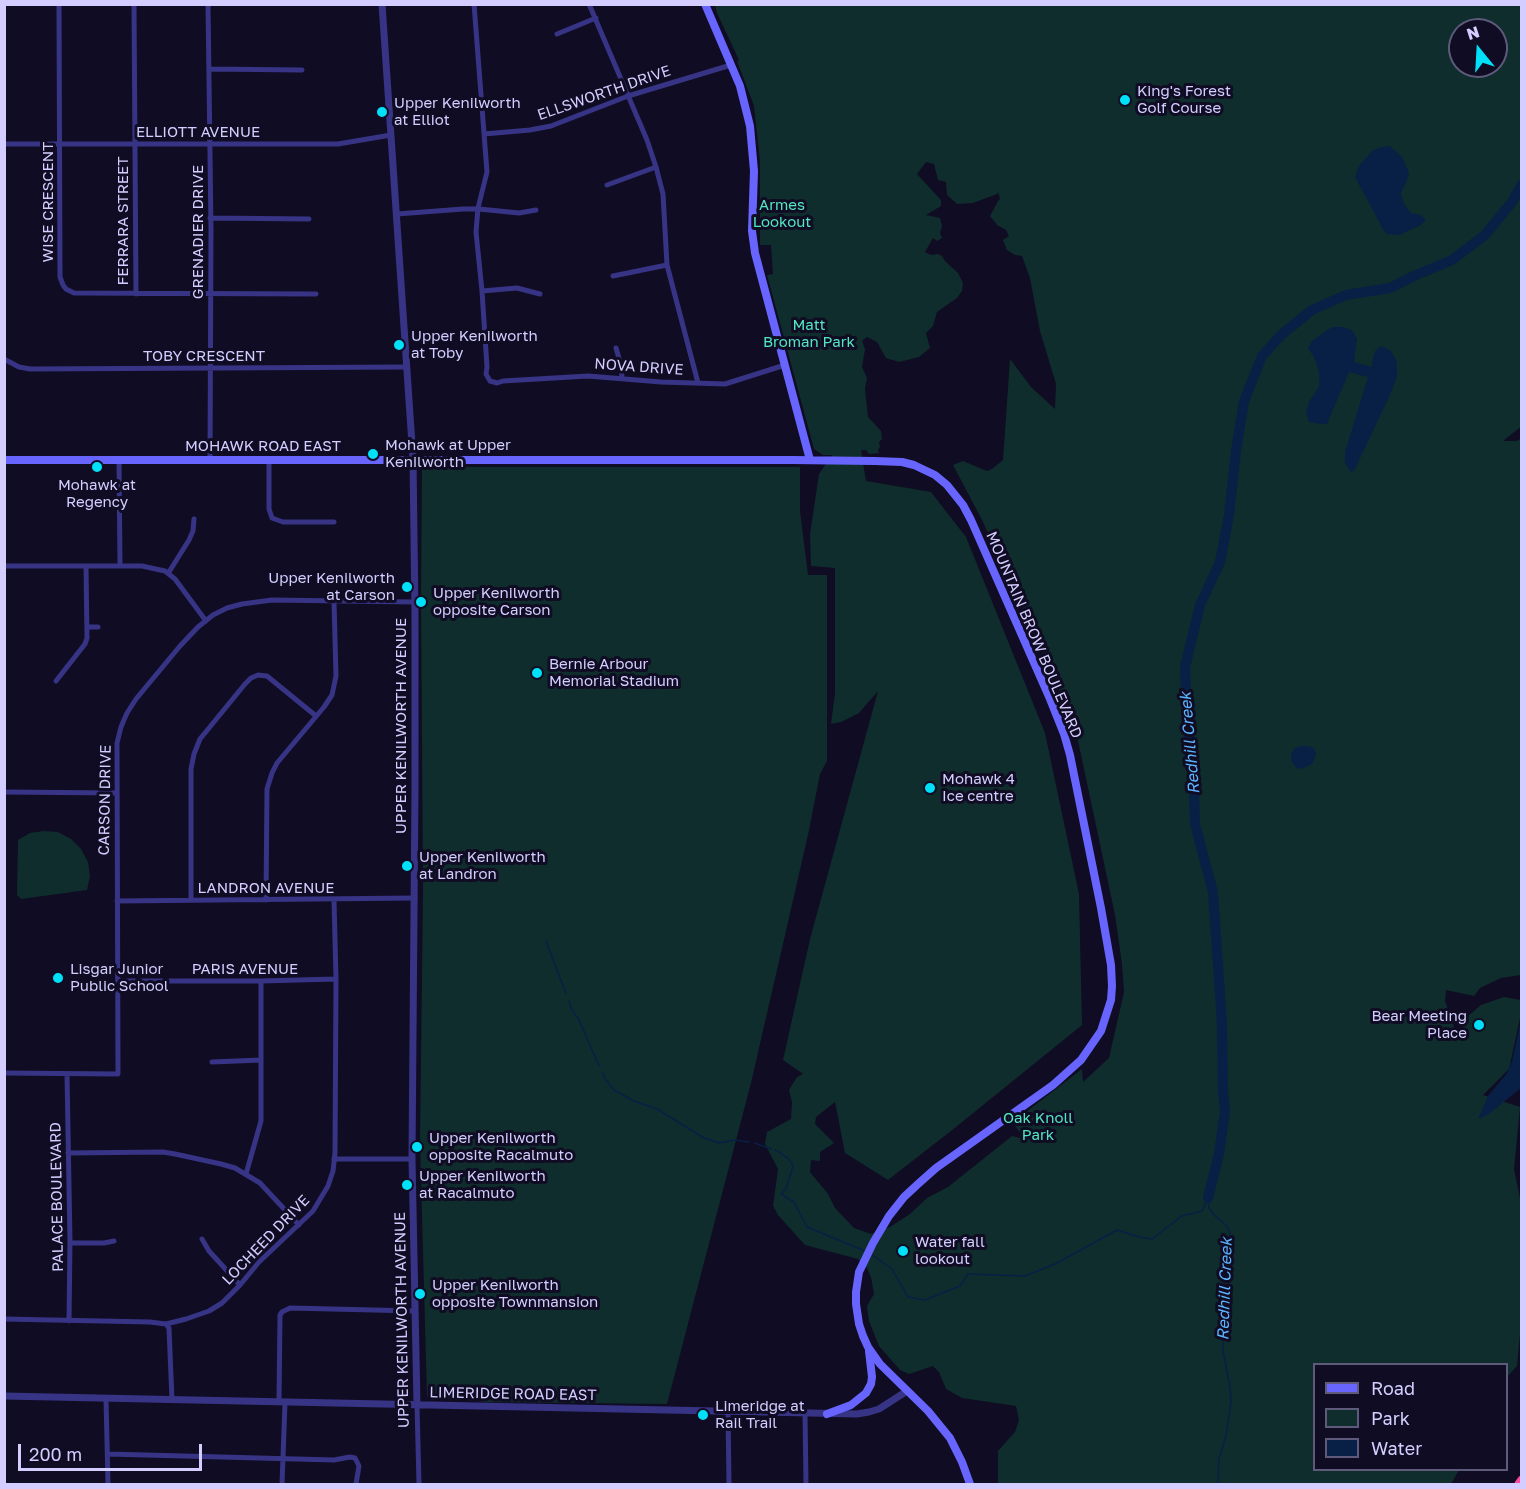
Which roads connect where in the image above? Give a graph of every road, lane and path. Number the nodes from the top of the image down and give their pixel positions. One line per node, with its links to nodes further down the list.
1 (59, 4): 16 (street, WISE CRESCENT)
2 (134, 4): 18 (street, FERRARA STREET)
3 (208, 4): 11 (street, GRENADIER DRIVE)
4 (382, 4): 15 (street, UPPER KENILWORTH AVENUE)
5 (474, 4): 14 (street)
6 (589, 4): 8 (street)
7 (705, 4): 10 (main road)
8 (596, 18): 9 (street); 13 (street)
9 (557, 34)
10 (731, 65): 13 (street, ELLSWORTH DRIVE); 36 (main road)
11 (209, 69): 12 (street); 19 (street, GRENADIER DRIVE)
12 (302, 70)
13 (629, 96): 14 (street, ELLSWORTH DRIVE); 20 (street)
14 (484, 134): 22 (street)
15 (391, 135): 19 (street, ELLIOTT AVENUE); 24 (street, UPPER KENILWORTH AVENUE)
16 (60, 143): 17 (street, ELLIOTT AVENUE); 18 (street, ELLIOTT AVENUE); 30 (street, WISE CRESCENT)
17 (4, 144)
18 (135, 144): 19 (street, ELLIOTT AVENUE); 30 (street, FERRARA STREET)
19 (210, 144): 25 (street, GRENADIER DRIVE)
20 (656, 167): 21 (street); 27 (street)
21 (607, 185)
22 (479, 209): 23 (street); 24 (street); 29 (street)
23 (536, 210)
24 (397, 214): 38 (street, UPPER KENILWORTH AVENUE)
25 (210, 218): 26 (street); 31 (street, GRENADIER DRIVE)
26 (309, 219)
27 (667, 265): 28 (street); 40 (street)
28 (613, 276)
29 (482, 291): 33 (street); 39 (street, NOVA DRIVE)
30 (136, 294): 31 (street, WISE CRESCENT)
31 (210, 294): 32 (street, WISE CRESCENT); 37 (street, GRENADIER DRIVE)
32 (316, 294)
33 (540, 294)
34 (616, 348): 39 (street)
35 (4, 359): 37 (street, TOBY CRESCENT)
36 (785, 366): 40 (street, NOVA DRIVE); 46 (main road)
37 (210, 368): 38 (street, TOBY CRESCENT); 44 (street, GRENADIER DRIVE)
38 (406, 368): 42 (street, UPPER KENILWORTH AVENUE)
39 (622, 378): 40 (street, NOVA DRIVE)
40 (698, 383)
41 (119, 459): 43 (main road, MOHAWK ROAD EAST); 44 (main road, MOHAWK ROAD EAST); 51 (street)
42 (413, 459): 45 (main road, MOHAWK ROAD EAST); 46 (main road, MOHAWK ROAD EAST); 54 (street, UPPER KENILWORTH AVENUE)
43 (4, 460)
44 (210, 460): 45 (main road, MOHAWK ROAD EAST)
45 (269, 460): 48 (street)
46 (810, 460): 87 (main road, MOUNTAIN BROW BOULEVARD)
47 (194, 519): 52 (street)
48 (334, 522)
49 (4, 566): 50 (street)
50 (86, 566): 51 (street); 56 (street)
51 (120, 566): 52 (street)
52 (169, 573): 55 (street)
53 (334, 601): 54 (street, CARSON DRIVE); 55 (street, CARSON DRIVE); 59 (street)
54 (415, 602): 62 (street, UPPER KENILWORTH AVENUE)
55 (206, 621): 61 (street, CARSON DRIVE)
56 (87, 627): 57 (street); 58 (street)
57 (98, 627)
58 (56, 681)
59 (316, 716): 63 (street); 64 (street)
60 (4, 792): 61 (street)
61 (116, 793): 66 (street, CARSON DRIVE)
62 (415, 898): 65 (street, LANDRON AVENUE); 76 (street, UPPER KENILWORTH AVENUE)
63 (191, 899): 64 (street, LANDRON AVENUE); 66 (street, LANDRON AVENUE)
64 (266, 900): 65 (street, LANDRON AVENUE)
65 (334, 900): 67 (street, LOCHEED DRIVE)
66 (117, 901): 68 (street, CARSON DRIVE)
67 (336, 979): 69 (street, PARIS AVENUE); 75 (street, LOCHEED DRIVE)
68 (118, 981): 69 (street, PARIS AVENUE); 73 (street, CARSON DRIVE)
69 (261, 981): 70 (street)
70 (261, 1060): 71 (street); 77 (street)
71 (212, 1062)
72 (4, 1073): 73 (street, CARSON DRIVE)
73 (68, 1074): 74 (street, PALACE BOULEVARD)
74 (68, 1153): 77 (street); 81 (street, PALACE BOULEVARD)
75 (334, 1159): 76 (street); 78 (street, LOCHEED DRIVE)
76 (412, 1159): 83 (street, UPPER KENILWORTH AVENUE)
77 (246, 1174): 78 (street)
78 (299, 1225): 82 (street, LOCHEED DRIVE)
79 (202, 1239): 82 (street)
80 (114, 1241): 81 (street)
81 (70, 1243): 85 (street, PALACE BOULEVARD)
82 (240, 1285): 86 (street, LOCHEED DRIVE)
83 (415, 1311): 92 (street); 93 (street, UPPER KENILWORTH AVENUE)
84 (4, 1319): 85 (street, LOCHEED DRIVE)
85 (69, 1321): 86 (street, LOCHEED DRIVE)
86 (166, 1324): 91 (street)
87 (868, 1347): 88 (main road, MOUNTAIN BROW BOULEVARD); 96 (main road)
88 (907, 1391): 96 (street, LIMERIDGE ROAD EAST); 106 (main road, MOUNTAIN BROW BOULEVARD)
89 (4, 1396): 90 (street, LIMERIDGE ROAD EAST)
90 (106, 1399): 91 (street, LIMERIDGE ROAD EAST); 97 (street)
91 (172, 1400): 92 (street, LIMERIDGE ROAD EAST)
92 (282, 1402): 93 (street, LIMERIDGE ROAD EAST); 98 (street)
93 (417, 1405): 94 (street, LIMERIDGE ROAD EAST); 103 (street, UPPER KENILWORTH AVENUE)
94 (728, 1411): 95 (street, LIMERIDGE ROAD EAST); 104 (street)
95 (805, 1413): 96 (street, LIMERIDGE ROAD EAST); 105 (street)
96 (827, 1414)
97 (108, 1454): 98 (street); 100 (street)
98 (283, 1458): 101 (street); 102 (street)
99 (1521, 1480): 107 (highway)
100 (108, 1485)
101 (282, 1485)
102 (356, 1485)
103 (419, 1485)
104 (729, 1485)
105 (806, 1485)
106 (970, 1485)
107 (1519, 1485)

